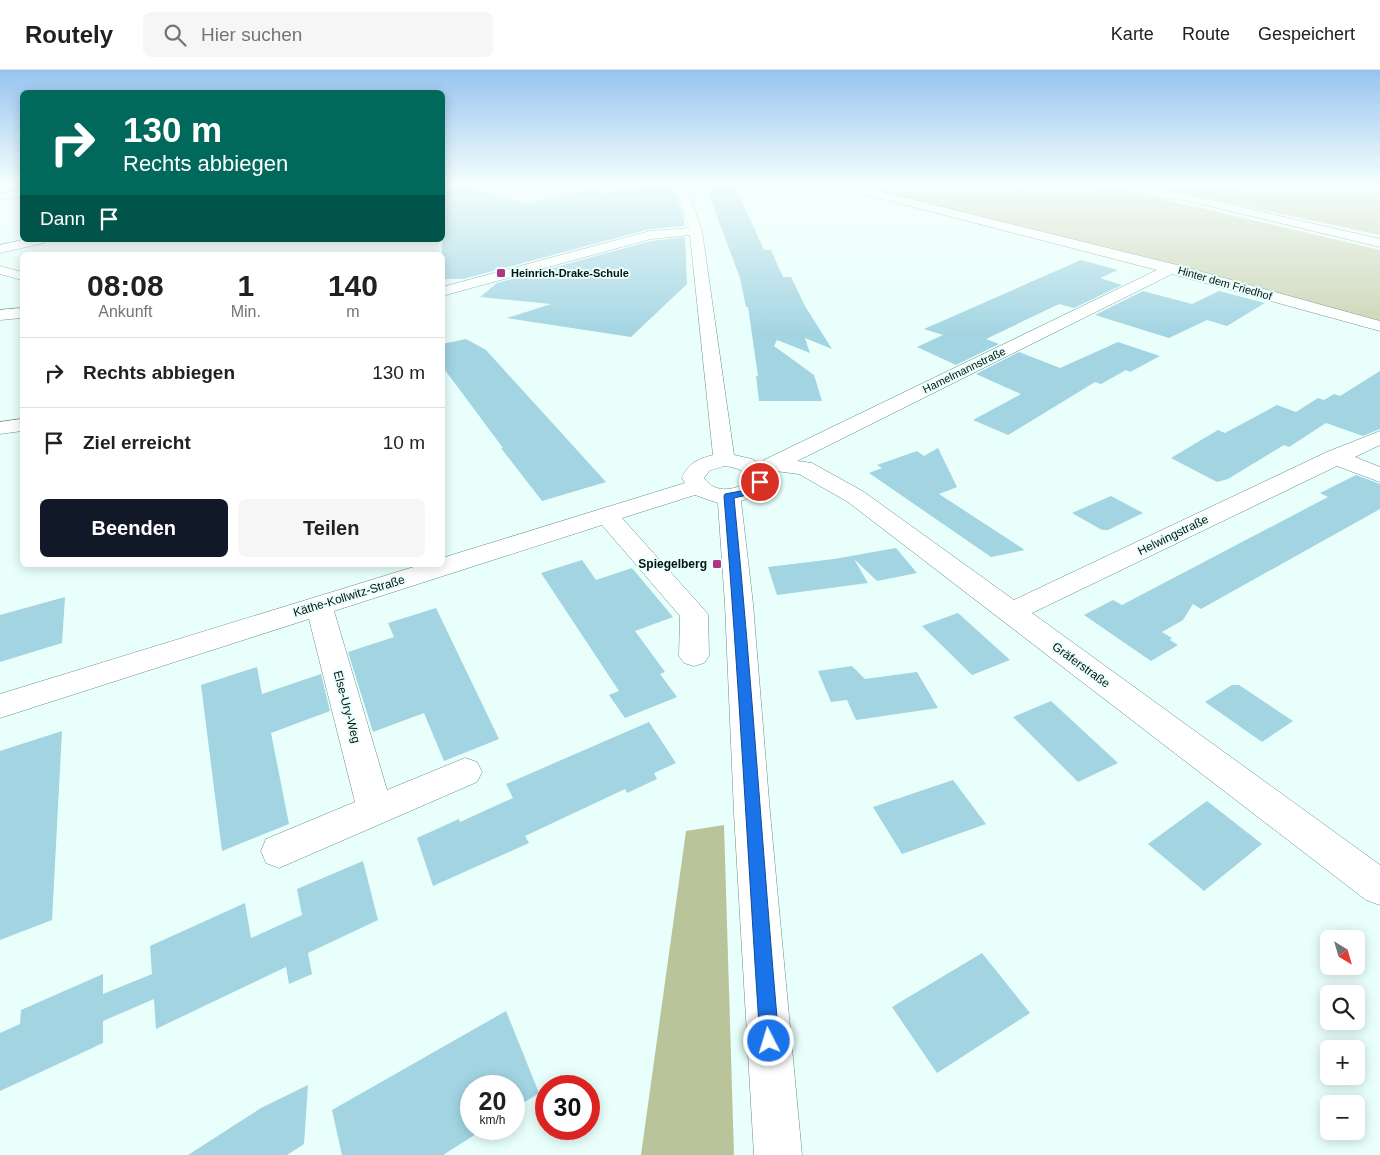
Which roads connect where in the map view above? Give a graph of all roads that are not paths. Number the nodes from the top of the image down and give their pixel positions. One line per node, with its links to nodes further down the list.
1 (654, 235): 11 (street)
2 (696, 235): 19 (street)
3 (1043, 235): 8 (street, Hinter dem Friedhof)
4 (1343, 235): 6 (street)
5 (30, 242): 7 (street)
6 (1380, 243)
7 (0, 249)
8 (1172, 268): 14 (street, Hinter dem Friedhof); 20 (street, Hamelmannstraße)
9 (0, 270): 10 (street)
10 (20, 275)
11 (445, 291)
12 (20, 313): 13 (street)
13 (0, 315)
14 (1380, 326)
15 (20, 425): 16 (street)
16 (0, 428)
17 (1380, 437): 18 (street, Helwingstraße)
18 (1335, 457): 21 (street); 27 (street, Helwingstraße)
19 (724, 460): 20 (street, Gräferstraße); 22 (street)
20 (764, 468): 22 (street, Käthe-Kollwitz-Straße); 27 (street, Gräferstraße)
21 (1380, 475)
22 (713, 492): 23 (street, Käthe-Kollwitz-Straße); 34 (street)
23 (607, 516): 24 (street, Käthe-Kollwitz-Straße); 28 (street)
24 (445, 566)
25 (442, 567): 26 (street, Käthe-Kollwitz-Straße)
26 (319, 605): 29 (street, Käthe-Kollwitz-Straße); 31 (street, Else-Ury-Weg)
27 (1010, 613): 33 (street, Gräferstraße)
28 (694, 656)
29 (0, 706)
30 (465, 772): 31 (street)
31 (375, 810): 32 (street)
32 (279, 851)
33 (1380, 887)
34 (778, 1155)

